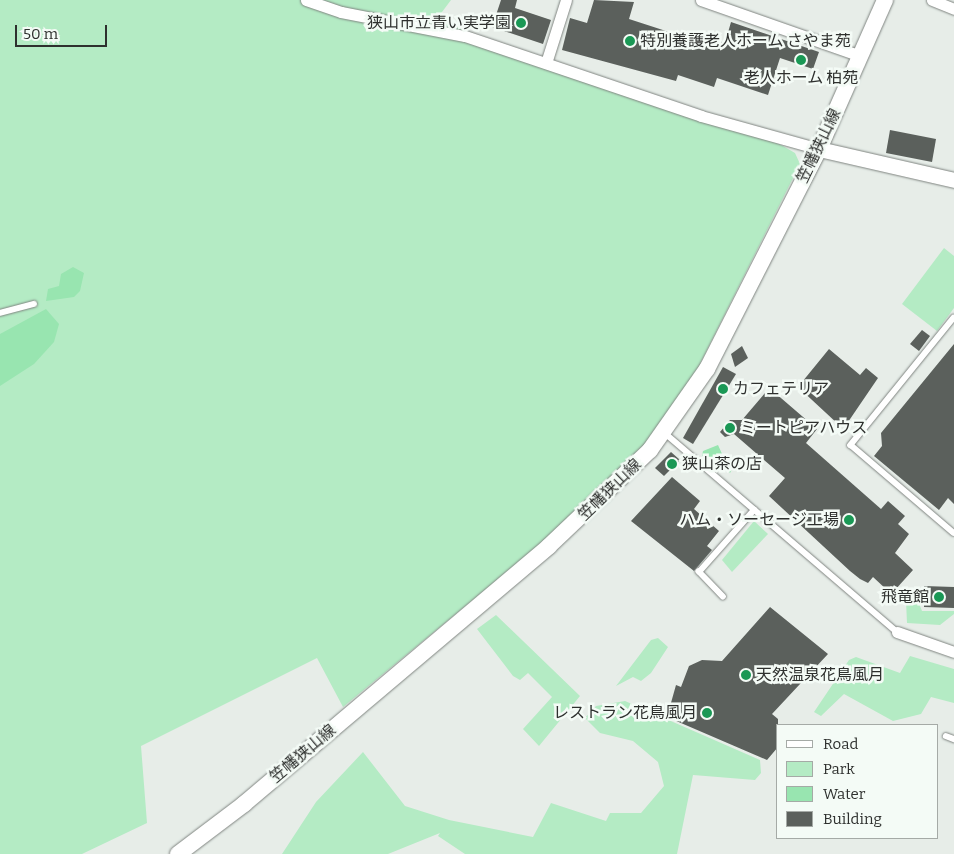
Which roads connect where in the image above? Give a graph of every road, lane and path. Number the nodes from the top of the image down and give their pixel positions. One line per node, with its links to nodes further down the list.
1 (306, 0): 8 (street)
2 (566, 0): 8 (street)
3 (701, 0): 7 (street)
4 (885, 0): 7 (main road, 笠幡狭山線)
5 (932, 0): 6 (street)
6 (954, 9)
7 (861, 56): 9 (main road, 笠幡狭山線)
8 (546, 63): 9 (street)
9 (819, 149): 10 (street); 14 (main road, 笠幡狭山線)
10 (954, 180)
11 (34, 304): 12 (lane)
12 (0, 313)
13 (954, 318): 16 (lane)
14 (665, 432): 15 (lane); 22 (main road, 笠幡狭山線)
15 (754, 510): 17 (lane); 18 (lane)
16 (954, 533)
17 (723, 597)
18 (897, 632): 19 (street)
19 (954, 652)
20 (946, 736): 21 (lane)
21 (954, 739)
22 (178, 854)

